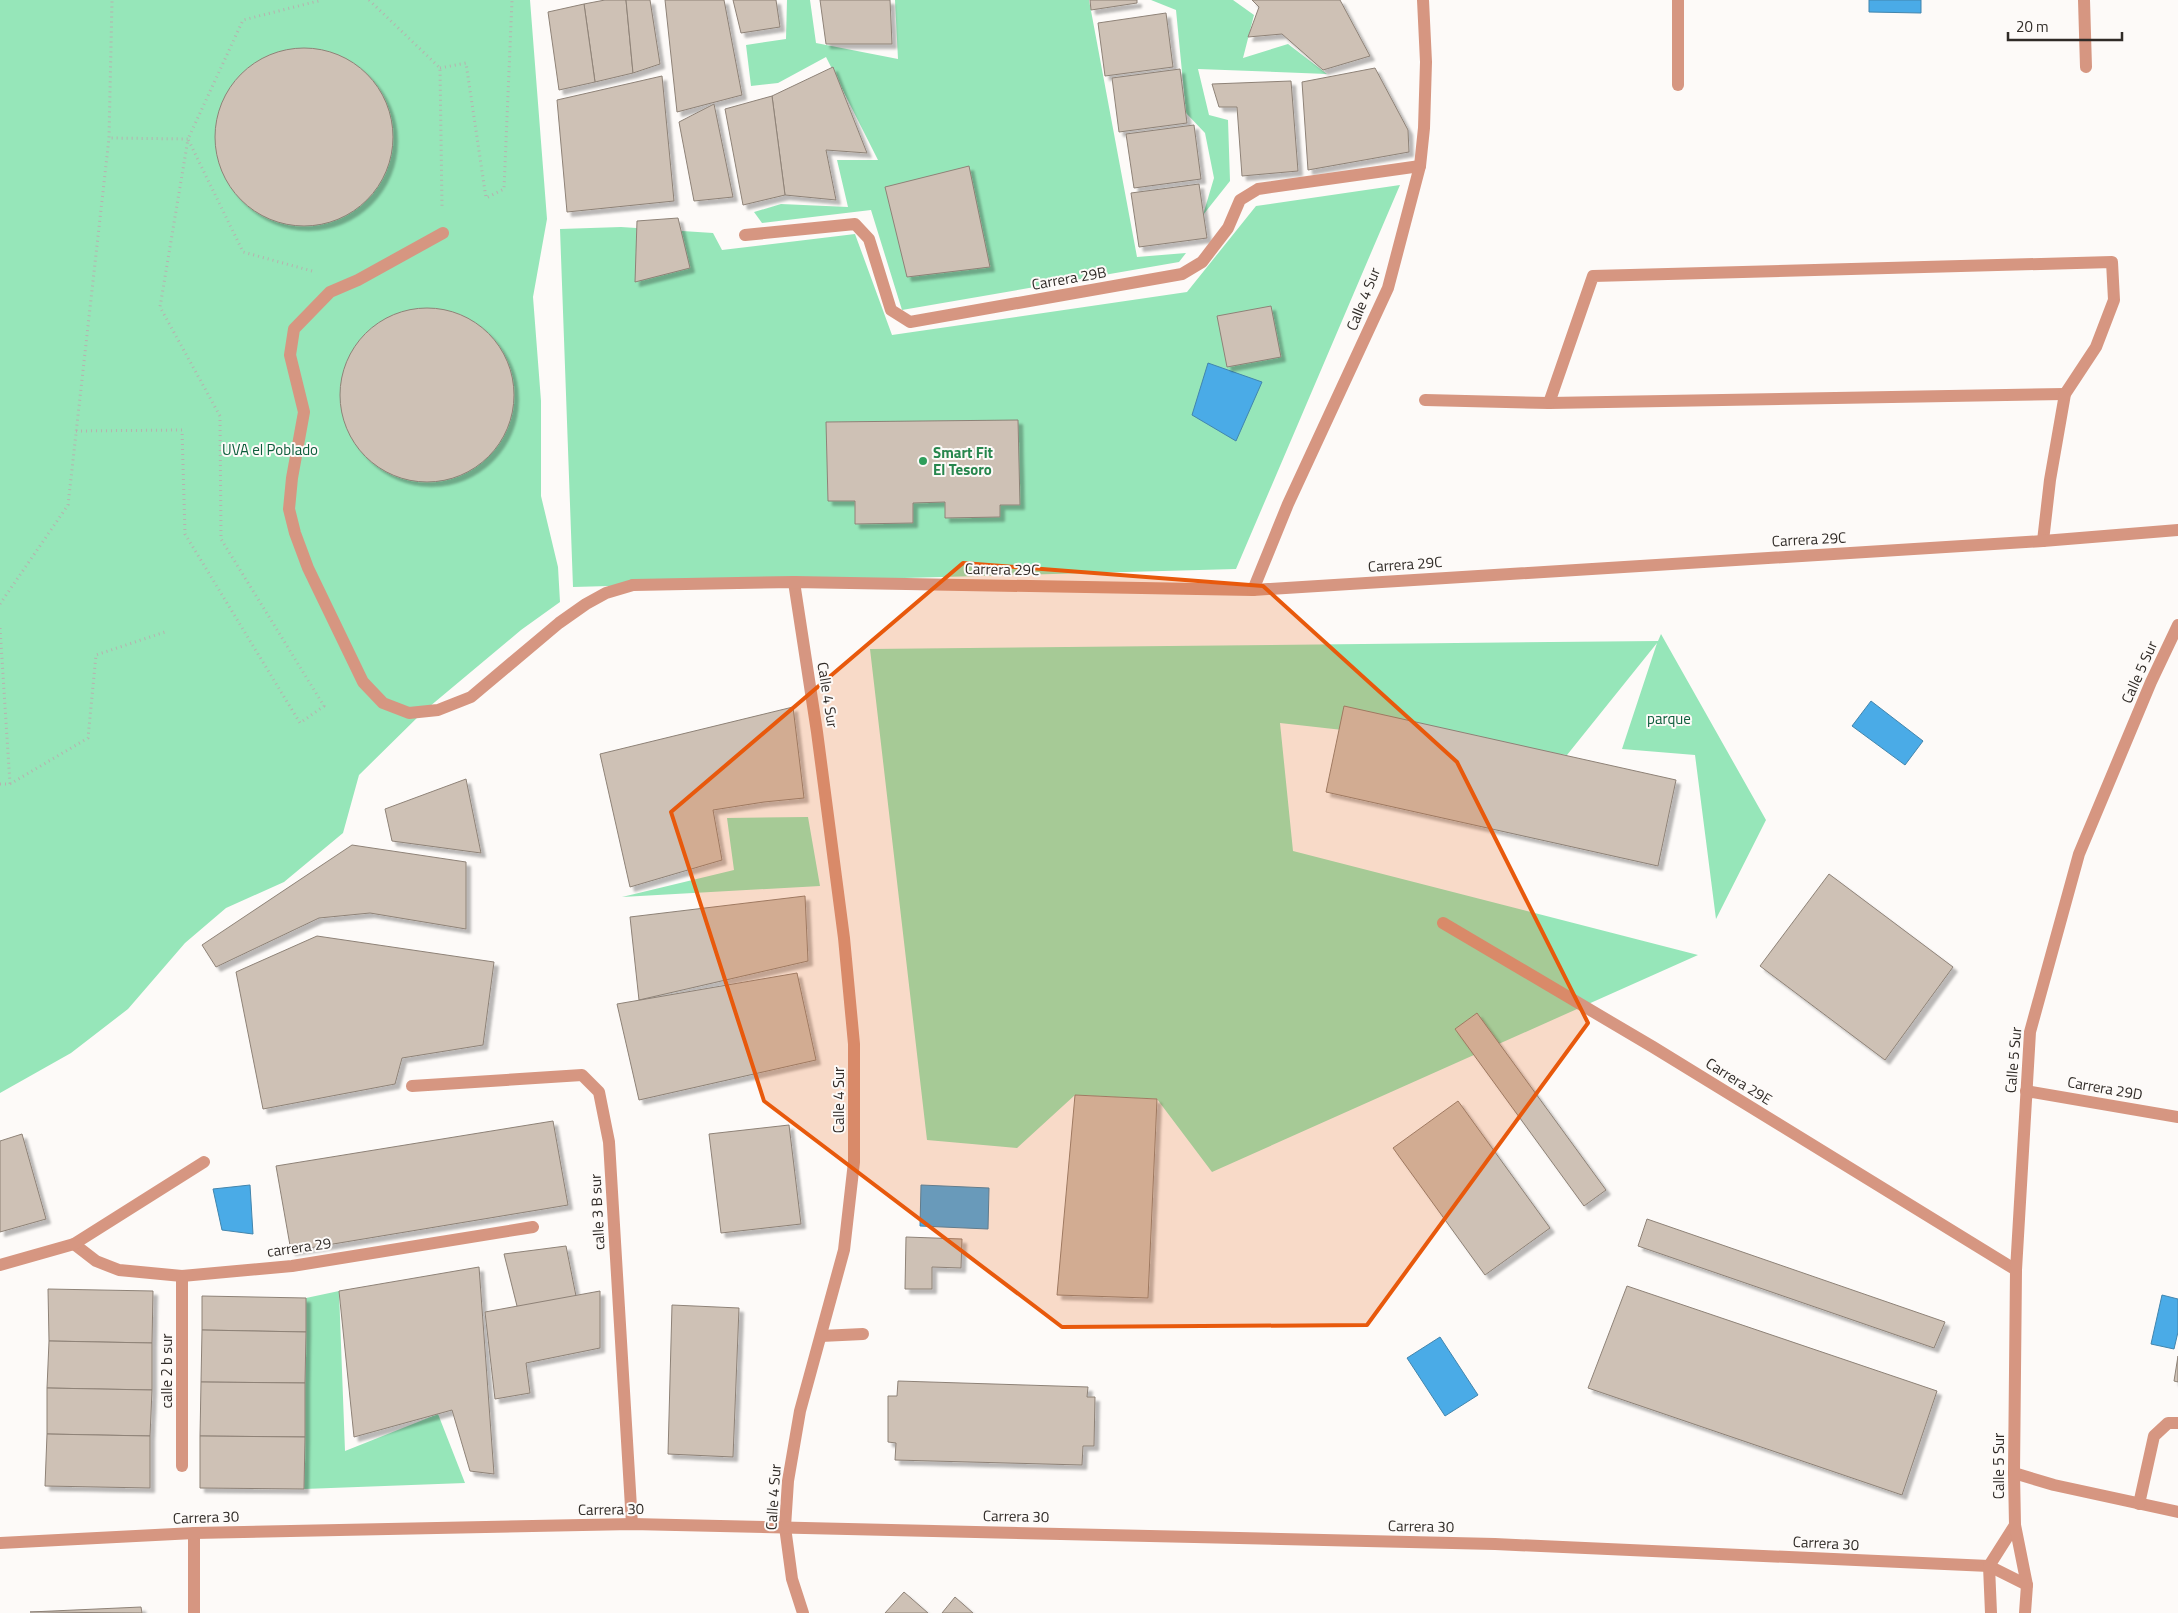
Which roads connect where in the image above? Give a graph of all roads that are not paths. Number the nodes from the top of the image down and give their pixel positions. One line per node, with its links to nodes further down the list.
1 (1423, 0): 6 (street, Calle 4 Sur)
2 (1678, 0): 5 (street)
3 (2084, 0): 4 (street)
4 (2086, 68)
5 (1678, 85)
6 (1420, 166): 8 (street, Carrera 29B); 15 (street, Calle 4 Sur)
7 (442, 232): 14 (street, Carrera 29C)
8 (745, 234)
9 (2065, 394): 11 (street); 11 (street); 13 (street)
10 (1425, 400): 11 (street)
11 (1550, 403)
12 (2178, 530): 13 (street, Carrera 29C)
13 (2043, 541): 15 (street, Carrera 29C)
14 (794, 582): 15 (street, Carrera 29C); 28 (street, Calle 4 Sur)
15 (1253, 590)
16 (2178, 625): 19 (street, Calle 5 Sur)
17 (1443, 924): 25 (street, Carrera 29E)
18 (412, 1086): 34 (street, calle 3 B sur)
19 (2026, 1091): 20 (street, Carrera 29D); 25 (street, Calle 5 Sur)
20 (2178, 1117)
21 (204, 1162): 23 (street)
22 (534, 1227): 26 (street, carrera 29)
23 (74, 1244): 24 (street); 26 (street, carrera 29)
24 (0, 1264)
25 (2016, 1270): 31 (street, Calle 5 Sur)
26 (182, 1276): 30 (street, calle 2 b sur)
27 (863, 1334): 28 (street)
28 (822, 1336): 36 (street, Calle 4 Sur)
29 (2178, 1424): 32 (street)
30 (182, 1466)
31 (2014, 1473): 32 (street); 35 (street, Calle 5 Sur)
32 (2140, 1504): 33 (street)
33 (2178, 1512)
34 (632, 1524): 36 (street, Carrera 30); 37 (street, Carrera 30)
35 (2014, 1525): 39 (street); 40 (street, Calle 5 Sur)
36 (785, 1527): 39 (street, Carrera 30); 42 (street, Calle 4 Sur)
37 (194, 1533): 38 (street, Carrera 30); 41 (street)
38 (0, 1543)
39 (1990, 1566): 40 (street, Carrera 30); 43 (street)
40 (2027, 1585): 44 (street, Calle 5 Sur)
41 (194, 1613)
42 (803, 1613)
43 (1991, 1613)
44 (2026, 1613)

